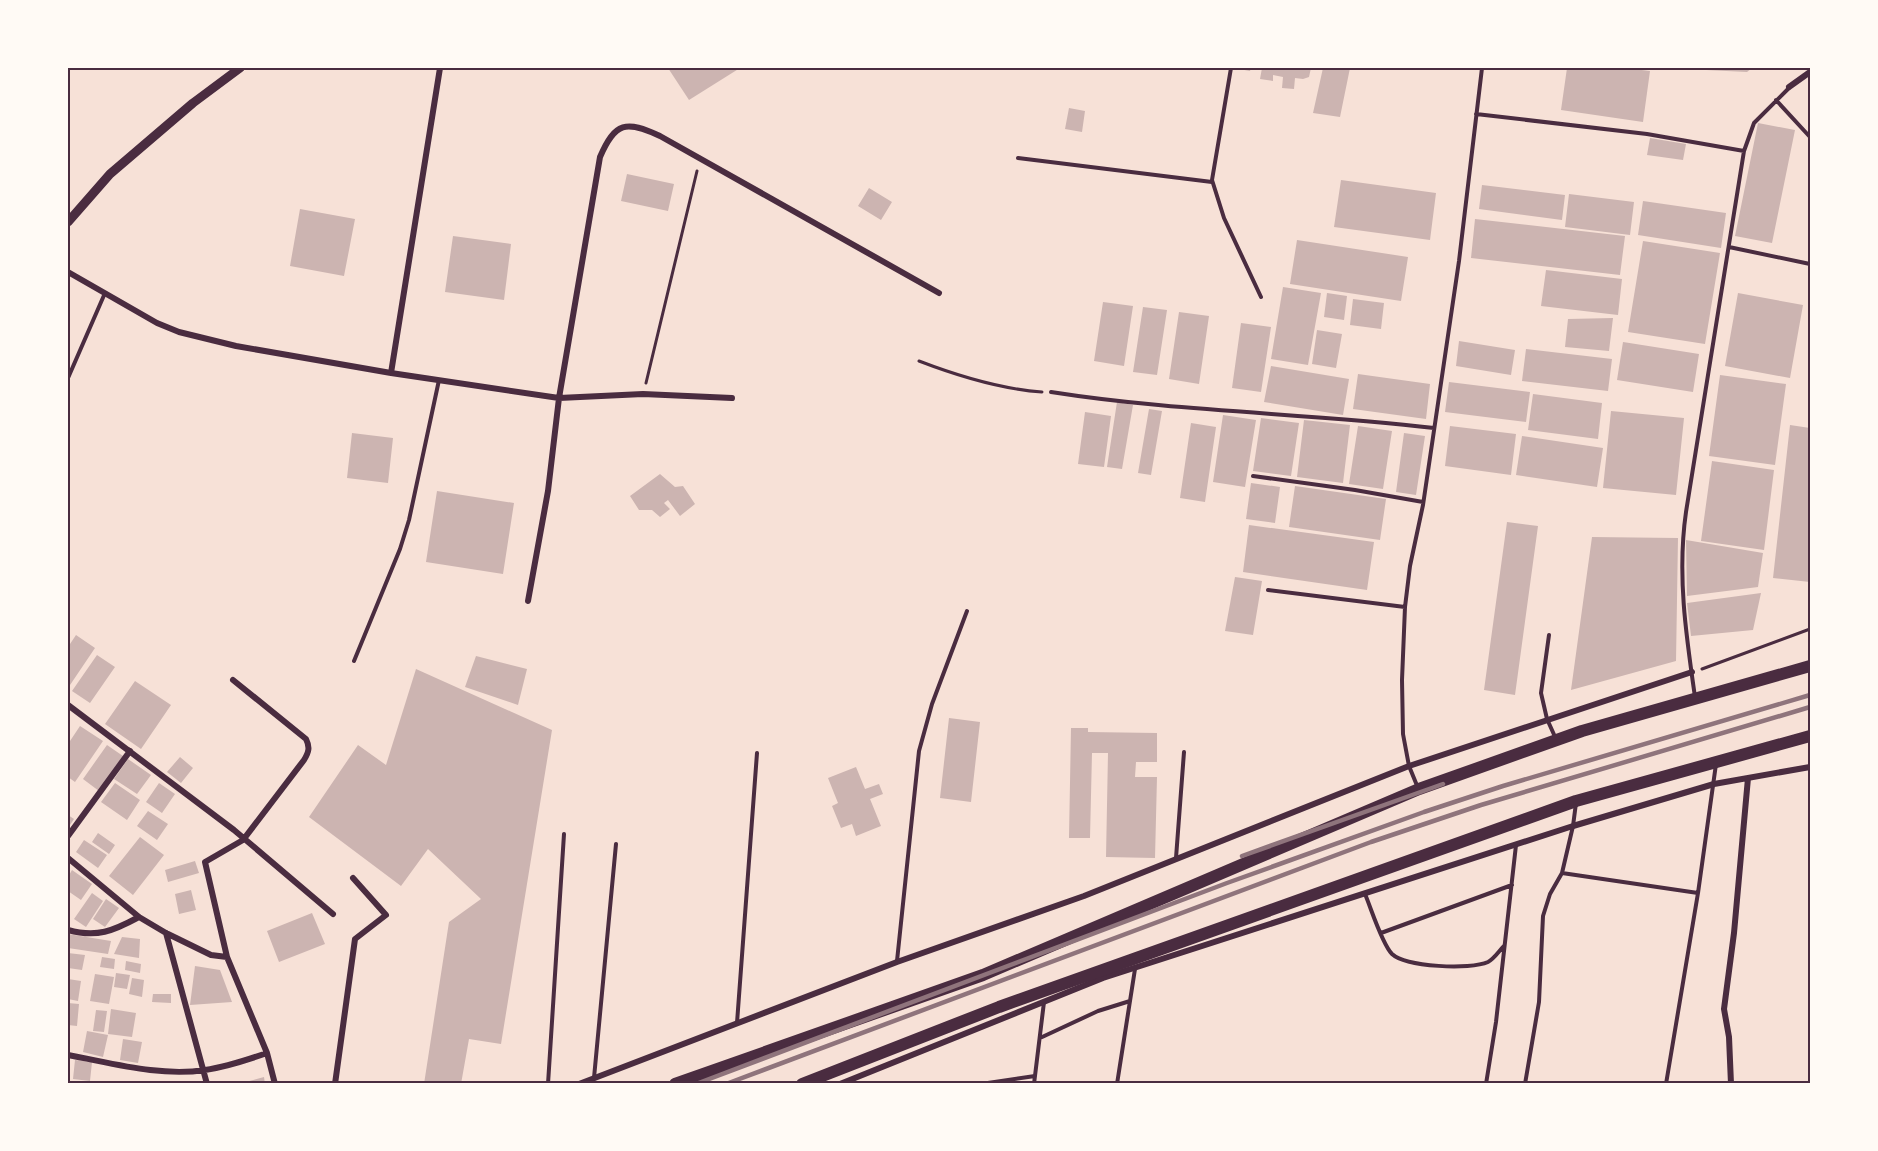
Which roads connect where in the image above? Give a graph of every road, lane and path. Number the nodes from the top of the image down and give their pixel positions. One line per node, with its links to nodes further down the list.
1 (240, 68): 14 (street)
2 (440, 68): 22 (street)
3 (1231, 68): 13 (lane)
4 (1482, 68): 8 (lane)
5 (1810, 72): 6 (street)
6 (1790, 87): 7 (lane)
7 (1776, 100): 9 (lane); 10 (lane)
8 (1476, 114): 10 (lane); 29 (lane)
9 (1810, 136)
10 (1744, 152): 15 (lane)
11 (1018, 158): 13 (lane)
12 (700, 160): 19 (street); 26 (path); 27 (street)
13 (1212, 182): 20 (lane)
14 (68, 222)
15 (1729, 247): 16 (lane); 40 (lane)
16 (1810, 264)
17 (68, 272): 18 (street)
18 (105, 293): 22 (street); 23 (lane)
19 (939, 293)
20 (1261, 297)
21 (919, 361): 25 (path)
22 (391, 373): 24 (street)
23 (68, 378)
24 (439, 380): 27 (street); 38 (lane)
25 (1051, 392): 29 (lane)
26 (643, 394): 27 (street); 28 (street)
27 (559, 398): 33 (street)
28 (732, 398)
29 (1434, 428): 31 (lane)
30 (1253, 476): 31 (lane)
31 (1424, 502): 34 (lane)
32 (1269, 590): 34 (lane)
33 (528, 601)
34 (1405, 607): 51 (lane)
35 (967, 611): 77 (lane)
36 (1810, 630): 40 (path)
37 (1549, 634): 44 (lane)
38 (354, 661)
39 (1810, 666): 42 (highway)
40 (1692, 672): 42 (lane); 44 (street)
41 (233, 680): 60 (street)
42 (1695, 699): 46 (highway)
43 (68, 705): 47 (street)
44 (1547, 719): 46 (lane); 51 (street)
45 (1810, 736): 50 (highway)
46 (1557, 740): 55 (highway)
47 (130, 752): 59 (street); 60 (street)
48 (1184, 752): 64 (lane)
49 (757, 753): 81 (lane)
50 (1716, 762): 54 (lane); 56 (highway)
51 (1409, 766): 55 (lane); 64 (street)
52 (1810, 767): 53 (street)
53 (1748, 778): 54 (street); 102 (street)
54 (1714, 784): 57 (street); 68 (lane)
55 (1419, 789): 93 (highway)
56 (1576, 801): 57 (lane); 94 (highway)
57 (1573, 826): 62 (street); 65 (lane)
58 (564, 834): 91 (lane)
59 (68, 836)
60 (243, 840): 70 (street); 76 (street)
61 (616, 844): 87 (lane)
62 (1516, 844): 67 (lane); 69 (street)
63 (68, 858): 71 (street)
64 (1176, 859): 77 (street)
65 (1562, 873): 68 (lane); 100 (lane)
66 (353, 878): 90 (street)
67 (1512, 885): 74 (lane); 75 (lane)
68 (1698, 893): 101 (lane)
69 (1365, 894): 74 (lane); 78 (street)
70 (333, 914)
71 (139, 917): 72 (street); 73 (street)
72 (68, 930)
73 (166, 933): 76 (street); 85 (street)
74 (1381, 933): 75 (lane)
75 (1505, 945): 99 (lane)
76 (227, 957): 83 (street)
77 (897, 962): 81 (street)
78 (1135, 968): 79 (lane); 80 (street)
79 (1130, 1001): 82 (lane); 98 (lane)
80 (1044, 1002): 82 (lane); 95 (street)
81 (737, 1023): 87 (street)
82 (1040, 1038): 86 (lane)
83 (267, 1053): 85 (street); 89 (street)
84 (68, 1055): 85 (street)
85 (203, 1070): 88 (street)
86 (1035, 1076): 96 (lane); 97 (lane)
87 (594, 1078): 92 (street)
88 (207, 1083)
89 (276, 1083)
90 (335, 1083)
91 (548, 1083)
92 (579, 1083)
93 (675, 1083)
94 (802, 1083)
95 (840, 1083)
96 (981, 1083)
97 (1034, 1083)
98 (1117, 1083)
99 (1486, 1083)
100 (1525, 1083)
101 (1666, 1083)
102 (1731, 1083)

